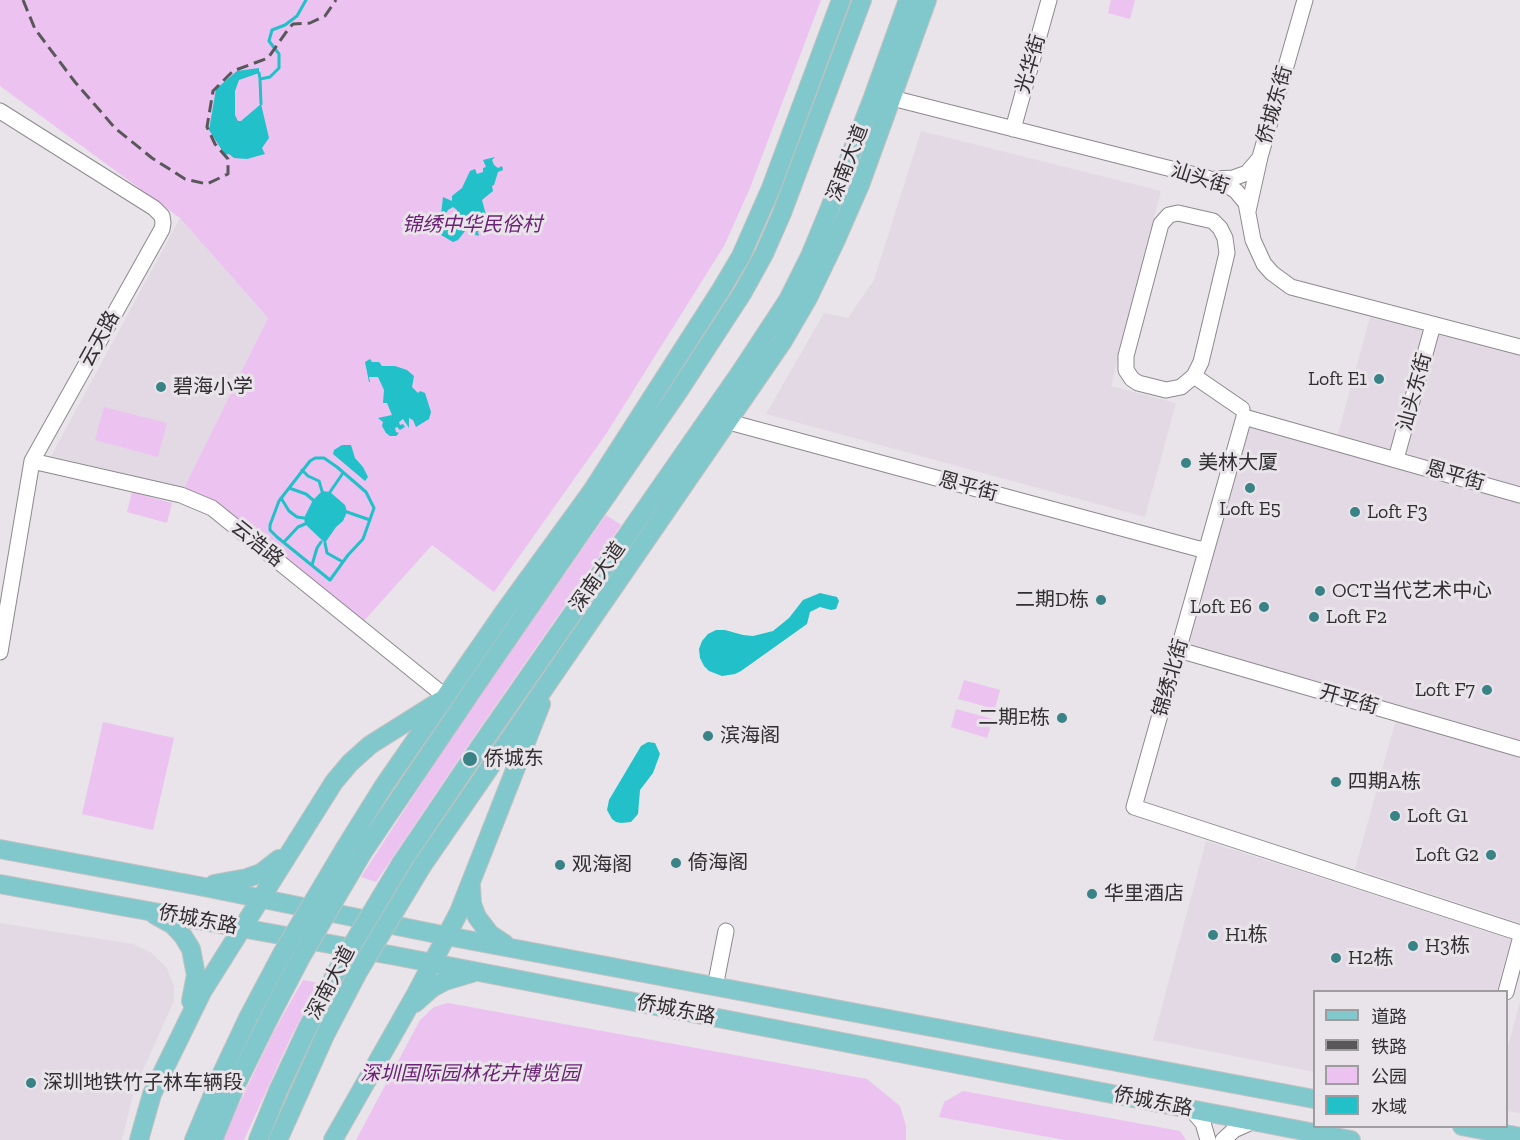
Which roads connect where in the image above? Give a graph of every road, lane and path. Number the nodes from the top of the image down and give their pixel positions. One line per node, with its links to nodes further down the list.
1 (841, 0): 7 (main road)
2 (862, 0): 11 (main road, 深南大道)
3 (908, 0): 15 (main road, 深南大道)
4 (927, 0): 8 (main road)
5 (1049, 0): 10 (street, 光华街)
6 (1305, 0): 12 (street, 侨城东街)
7 (815, 69): 11 (main road); 23 (main road)
8 (892, 98): 10 (street, 汕头街); 20 (main road)
9 (0, 111): 25 (street, 云天路)
10 (1013, 129): 13 (street, 汕头街)
11 (810, 141): 19 (main road, 深南大道)
12 (1260, 157): 13 (street); 14 (street, 侨城东街)
13 (1207, 178): 14 (street, 汕头街)
14 (1248, 211): 16 (street, 汕头街)
15 (788, 300): 20 (main road); 28 (main road, 深南大道)
16 (1433, 325): 17 (street, 汕头街); 24 (street, 汕头东街)
17 (1520, 347)
18 (1194, 376): 18 (street); 21 (street, 恩平街)
19 (678, 392): 23 (main road); 61 (main road, 深南大道, bridge)
20 (748, 393): 22 (main road)
21 (1242, 407): 24 (street, 恩平街); 29 (street)
22 (732, 418): 26 (main road); 29 (street, 恩平街)
23 (616, 454): 33 (main road)
24 (1396, 459): 27 (street, 恩平街)
25 (32, 462): 31 (street, 云天路); 33 (street, 云浩路)
26 (693, 474): 28 (main road); 32 (main road)
27 (1520, 495)
28 (644, 512): 62 (main road, 深南大道, bridge)
29 (1207, 548): 30 (street, 锦绣北街)
30 (1179, 650): 34 (street, 开平街); 44 (street, 锦绣北街)
31 (0, 652)
32 (553, 674): 37 (main road); 63 (main road, bridge)
33 (446, 697): 35 (main road); 60 (main road, bridge)
34 (1520, 749)
35 (294, 843): 39 (main road); 40 (main road)
36 (0, 849): 39 (main road, 侨城东路)
37 (472, 883): 45 (main road); 47 (main road)
38 (0, 884): 41 (main road, 侨城东路)
39 (199, 886): 40 (main road, 侨城东路)
40 (260, 898): 42 (main road); 45 (main road, 侨城东路)
41 (143, 909): 42 (main road, 侨城东路); 53 (main road)
42 (241, 928): 48 (main road, 侨城东路); 53 (main road)
43 (726, 931): 50 (street)
44 (1520, 933)
45 (447, 936): 47 (main road, 侨城东路); 48 (main road)
46 (1520, 940): 51 (street)
47 (515, 949): 50 (main road, 侨城东路)
48 (433, 963): 49 (main road, 侨城东路); 52 (main road)
49 (477, 972): 52 (main road); 55 (main road, 侨城东路)
50 (715, 987): 54 (main road, 侨城东路)
51 (1507, 990)
52 (405, 1013): 64 (main road)
53 (184, 1026): 59 (main road)
54 (1313, 1099)
55 (1191, 1109): 56 (main road, 侨城东路); 65 (street)
56 (1254, 1121): 66 (street); 67 (main road, 侨城东路)
57 (1475, 1128): 58 (main road)
58 (1507, 1133)
59 (138, 1140)
60 (194, 1140)
61 (213, 1140)
62 (258, 1140)
63 (278, 1140)
64 (333, 1140)
65 (1208, 1140)
66 (1223, 1140)
67 (1351, 1140)

